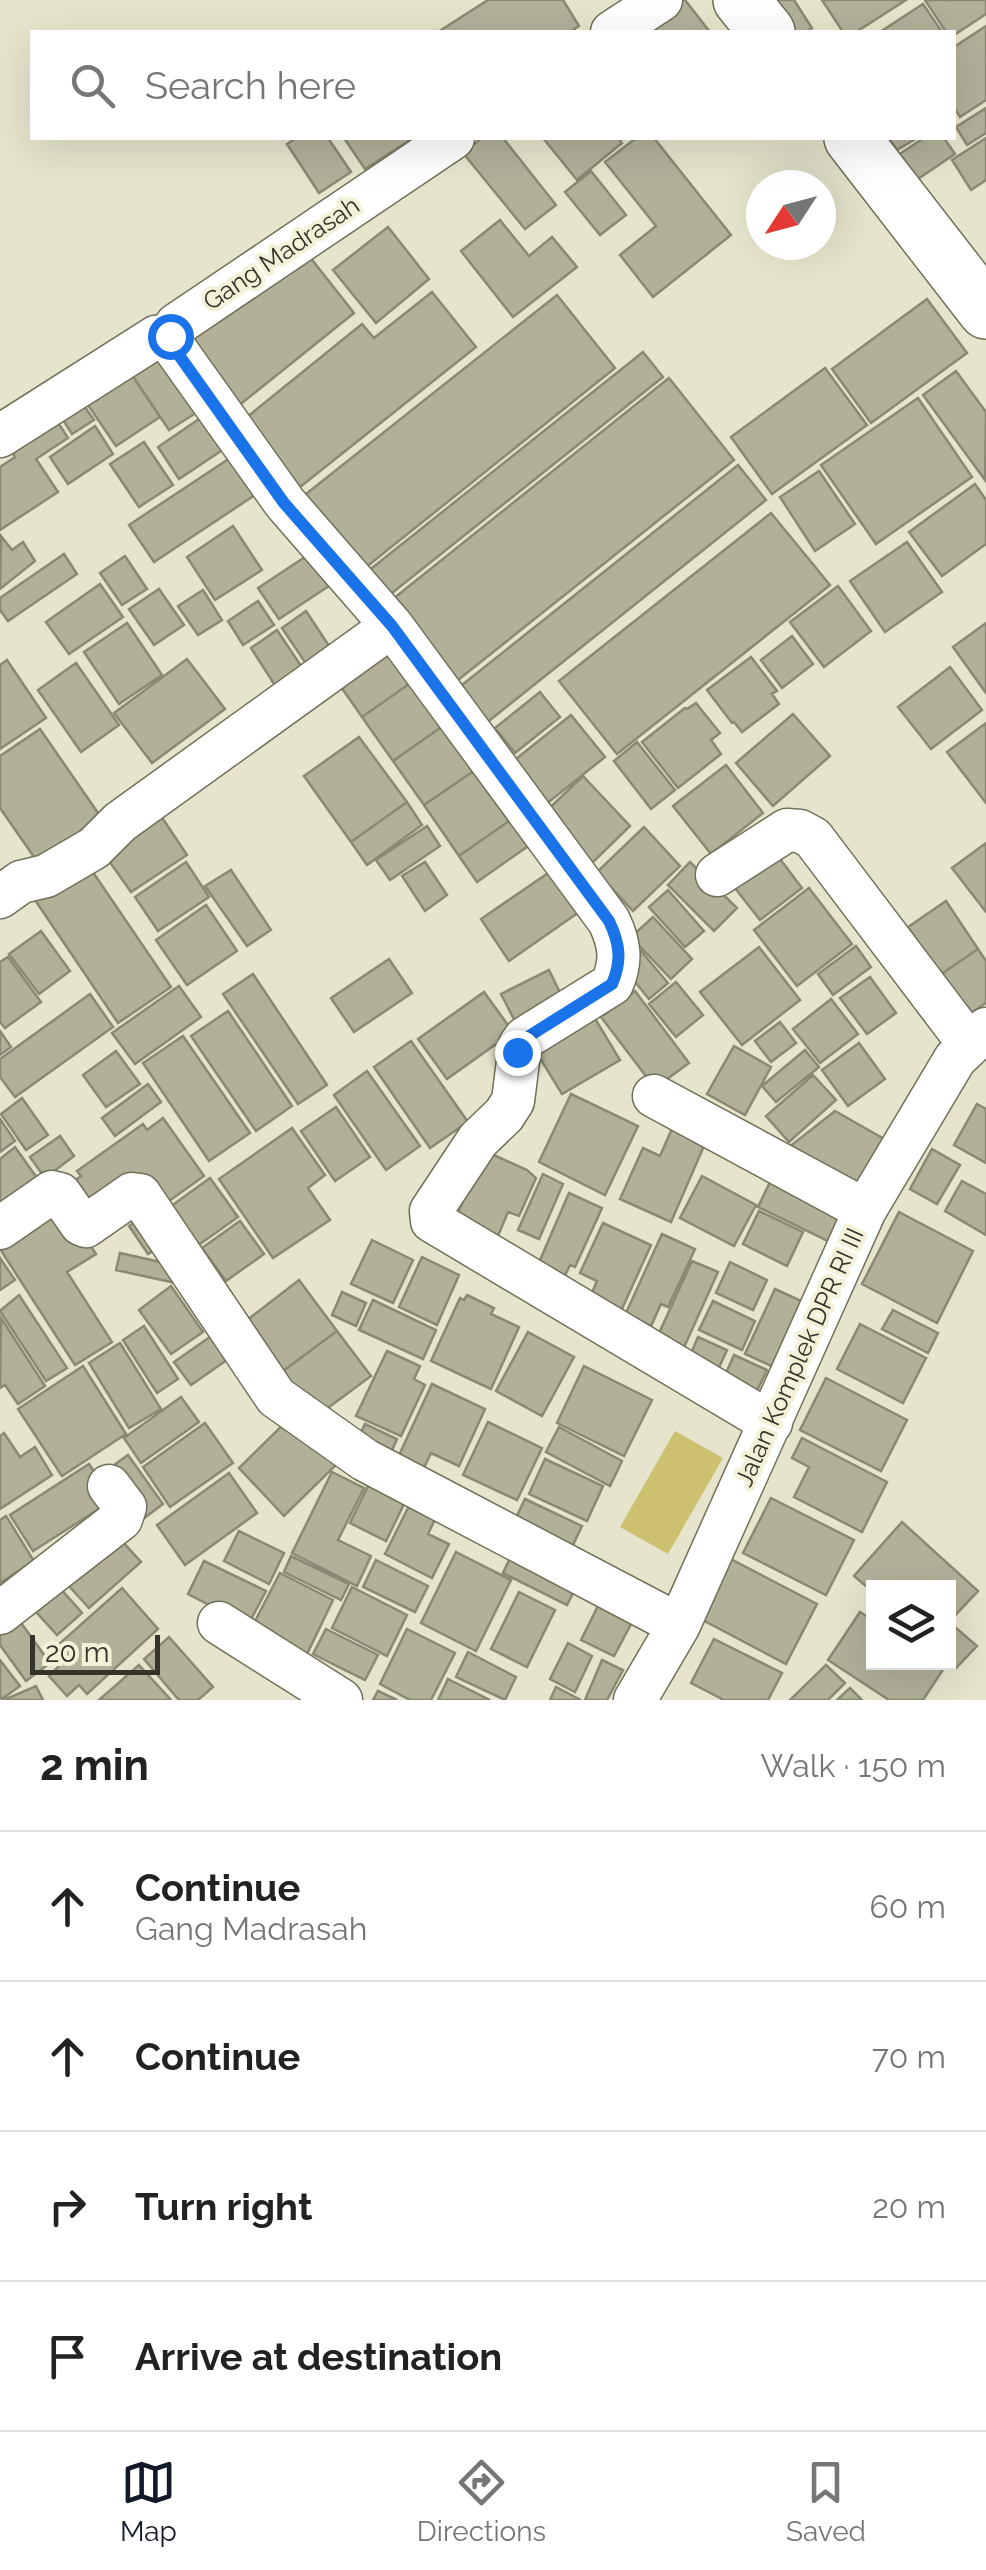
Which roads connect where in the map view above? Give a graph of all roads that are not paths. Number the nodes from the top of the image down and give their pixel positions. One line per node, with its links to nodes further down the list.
1 (661, 0): 3 (street)
2 (741, 0): 4 (street)
3 (615, 30)
4 (765, 30)
5 (450, 140): 8 (street, Gang Madrasah)
6 (854, 140): 7 (street)
7 (986, 311)
8 (171, 344): 9 (street); 10 (street)
9 (0, 436)
10 (392, 626): 12 (street); 17 (street)
11 (717, 875): 13 (street)
12 (0, 896)
13 (978, 1036): 15 (street, Jalan Komplek DPR RI III)
14 (654, 1096): 15 (street)
15 (865, 1210): 17 (street, Jalan Komplek DPR RI III)
16 (0, 1228): 21 (street)
17 (771, 1423): 21 (street, Jalan Komplek DPR RI III)
18 (109, 1486): 19 (street)
19 (0, 1613)
20 (219, 1623): 22 (street)
21 (679, 1625): 23 (street, Jalan Komplek DPR RI III)
22 (341, 1700)
23 (634, 1700)

